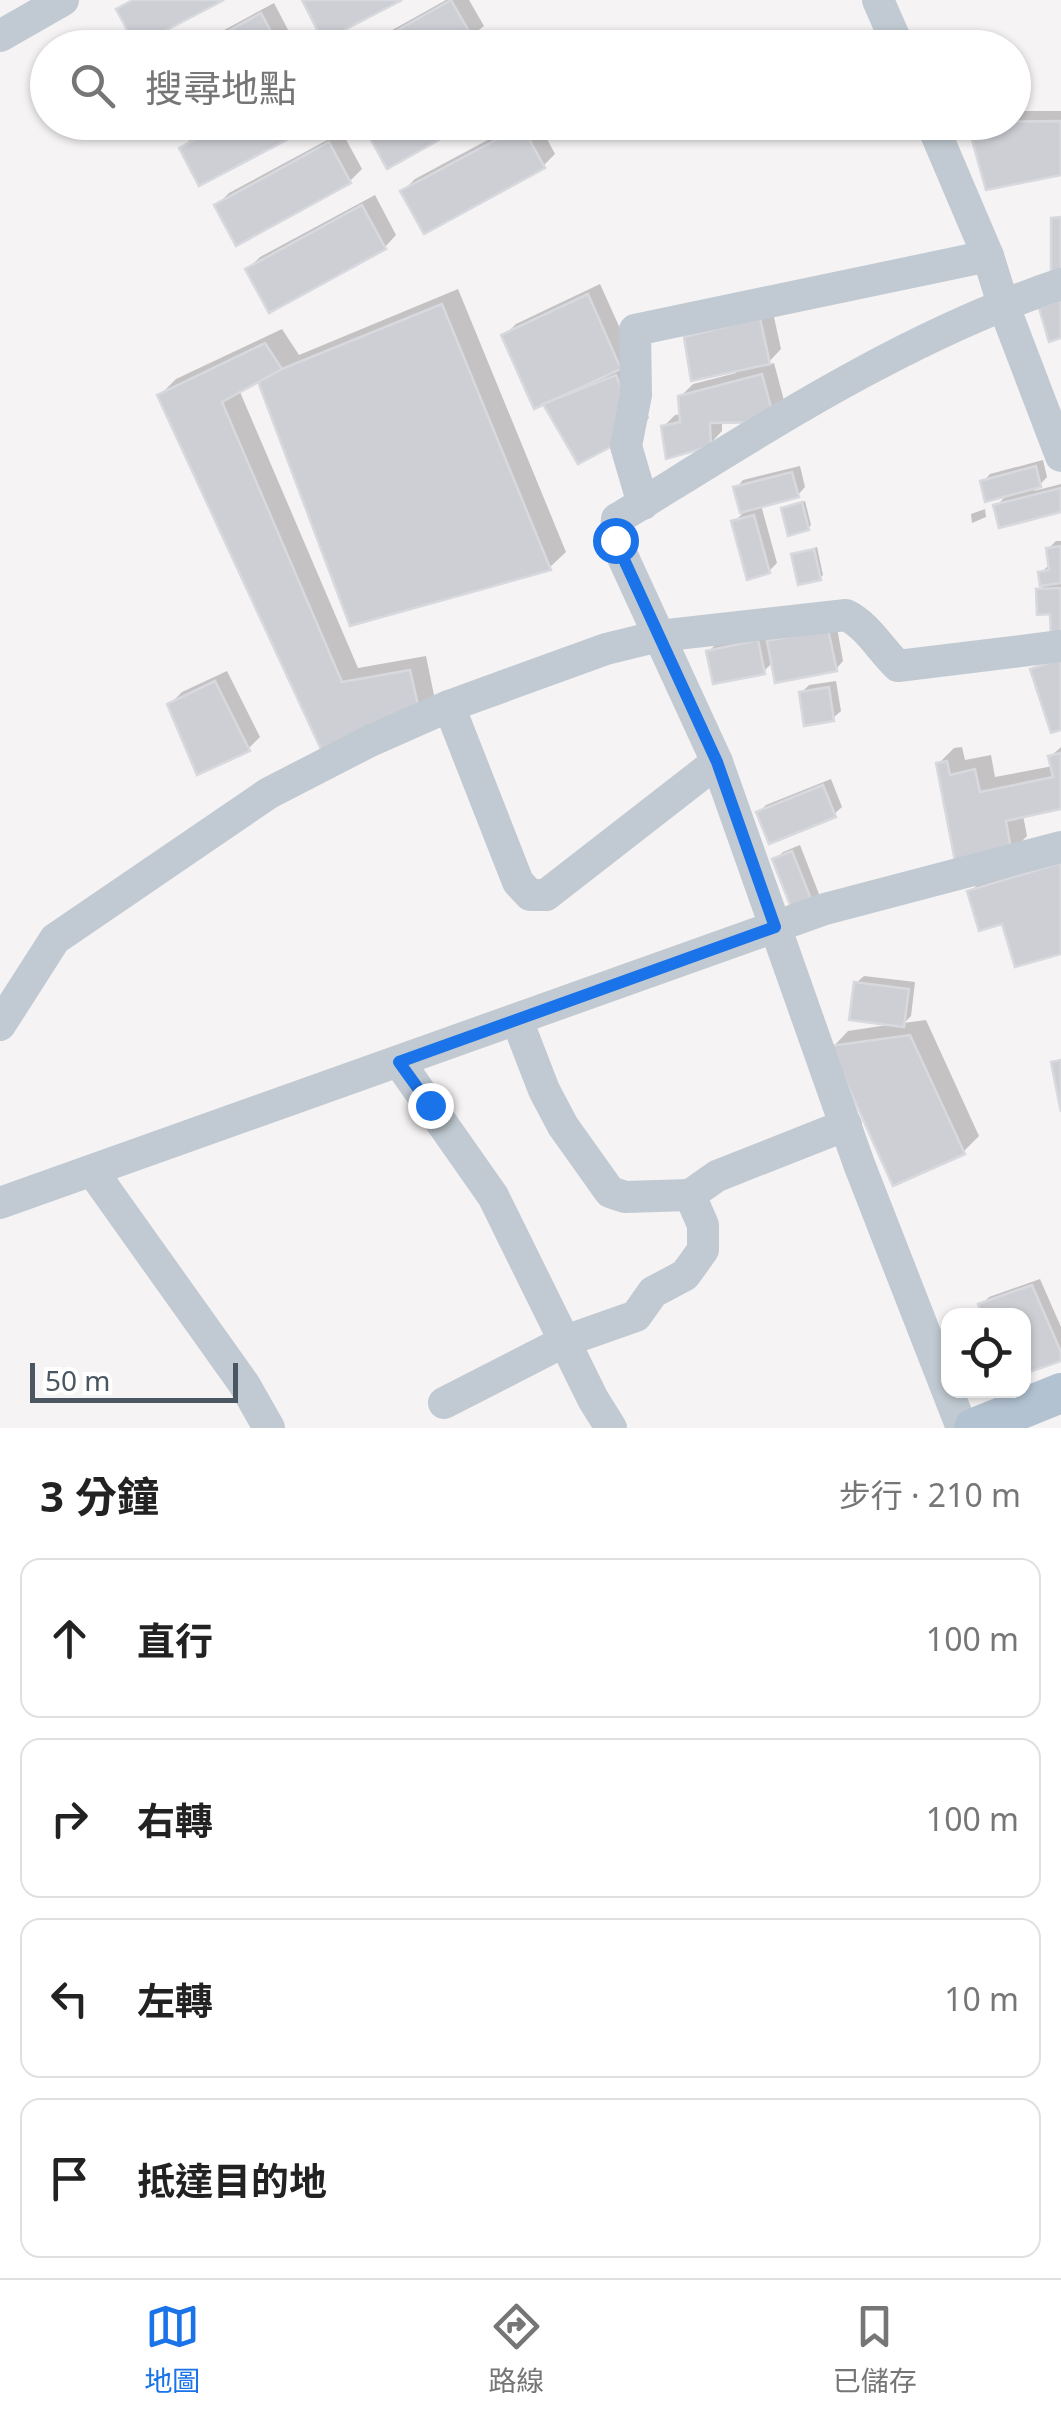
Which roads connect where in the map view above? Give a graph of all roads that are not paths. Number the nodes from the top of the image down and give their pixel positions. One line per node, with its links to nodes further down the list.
1 (64, 0): 4 (street)
2 (878, 0): 3 (street)
3 (891, 30)
4 (0, 36)
5 (939, 140): 6 (street)
6 (988, 256): 8 (street); 10 (street)
7 (1061, 284): 8 (street)
8 (1003, 304): 9 (street); 10 (street)
9 (1061, 456)
10 (643, 504): 11 (street)
11 (659, 636): 12 (street); 13 (street); 14 (street)
12 (1061, 646)
13 (449, 706): 14 (street); 18 (street)
14 (717, 762): 16 (street)
15 (1061, 847): 16 (street)
16 (775, 927): 17 (street); 20 (street)
17 (518, 1020): 19 (street); 22 (street)
18 (0, 1024)
19 (399, 1062): 21 (street); 24 (street)
20 (846, 1125): 22 (street); 29 (street)
21 (93, 1172): 23 (street); 27 (street)
22 (690, 1195): 24 (street)
23 (0, 1203)
24 (565, 1342): 26 (street); 28 (street)
25 (1061, 1393): 30 (main road)
26 (444, 1404)
27 (269, 1428)
28 (611, 1428)
29 (962, 1428)
30 (974, 1428)

